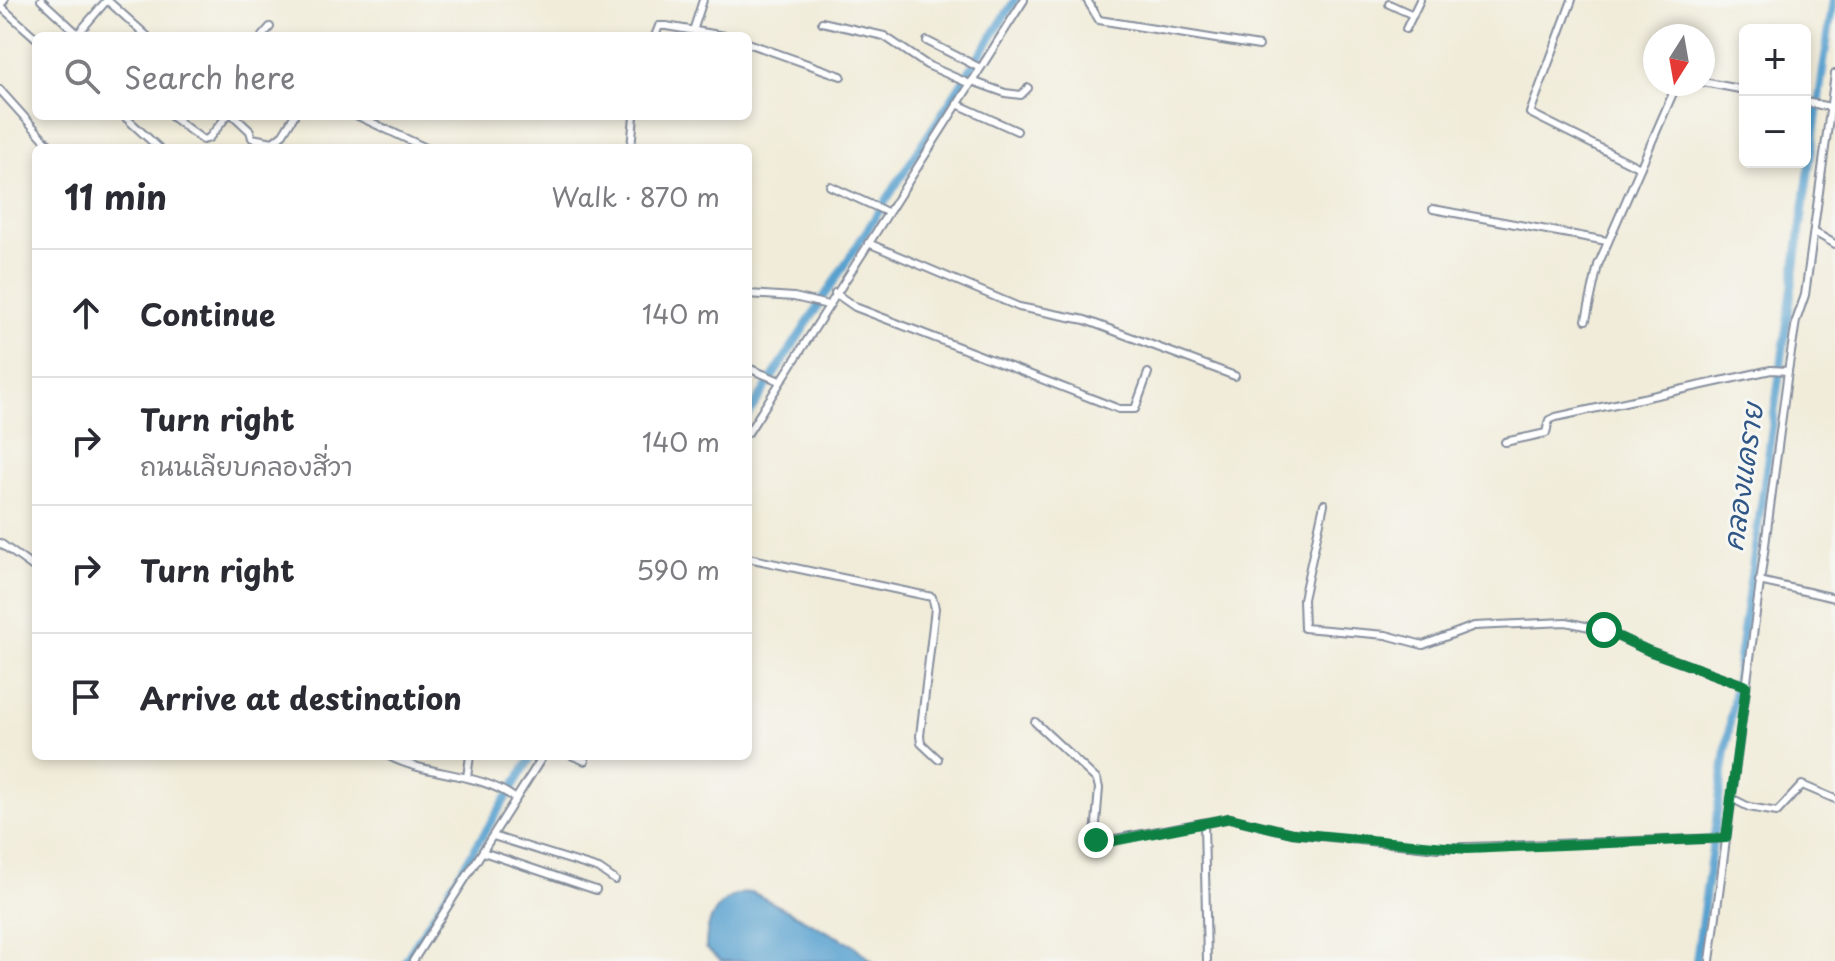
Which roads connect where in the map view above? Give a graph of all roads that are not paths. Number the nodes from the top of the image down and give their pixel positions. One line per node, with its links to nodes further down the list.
1 (41, 0): 15 (street)
2 (107, 0): 16 (street); 17 (street)
3 (703, 0): 13 (street)
4 (1024, 0): 25 (street)
5 (1087, 0): 24 (street)
6 (1420, 0): 10 (street)
7 (1572, 0): 51 (street)
8 (1, 3): 21 (street)
9 (1389, 4): 10 (street)
10 (1413, 15): 14 (street)
11 (822, 22): 28 (street)
12 (270, 27): 18 (street)
13 (694, 28): 19 (street); 20 (street)
14 (1406, 29)
15 (75, 32)
16 (80, 32)
17 (143, 32)
18 (266, 32)
19 (657, 32)
20 (710, 32)
21 (32, 34)
22 (927, 41): 25 (street)
23 (752, 44): 27 (street)
24 (1259, 46)
25 (980, 68): 28 (street)
26 (1835, 74): 36 (street)
27 (841, 76)
28 (967, 82): 30 (street); 35 (street)
29 (1715, 84): 31 (street)
30 (1028, 88)
31 (1739, 89)
32 (0, 90): 46 (street)
33 (1672, 96): 51 (street)
34 (1811, 103): 36 (street)
35 (957, 104): 44 (street); 54 (street)
36 (1830, 107): 55 (street)
37 (128, 120): 47 (street)
38 (176, 120): 39 (street)
39 (224, 120)
40 (238, 120): 45 (street)
41 (291, 120): 45 (street)
42 (366, 120): 49 (street)
43 (634, 120): 50 (street)
44 (1017, 131)
45 (252, 138): 48 (street)
46 (48, 144)
47 (155, 144)
48 (249, 144)
49 (418, 144)
50 (631, 144)
51 (1640, 168): 56 (street)
52 (830, 186): 54 (street)
53 (1433, 209): 56 (street)
54 (885, 211): 57 (street)
55 (1814, 232): 58 (street); 64 (street)
56 (1607, 241): 62 (street)
57 (868, 243): 59 (street); 66 (street)
58 (1835, 244)
59 (835, 293): 61 (street); 65 (street)
60 (752, 294): 61 (street)
61 (826, 305): 67 (street)
62 (1586, 320)
63 (752, 370): 67 (street)
64 (1786, 370): 69 (street); 74 (street)
65 (1148, 373)
66 (1235, 376)
67 (776, 379): 68 (street)
68 (752, 425)
69 (1505, 442)
70 (1324, 504): 76 (street)
71 (0, 543): 73 (street)
72 (752, 559): 78 (street)
73 (32, 566)
74 (1759, 581): 75 (street); 76 (street)
75 (1835, 598)
76 (1742, 685): 84 (street)
77 (1035, 722): 86 (street)
78 (938, 759)
79 (397, 760): 82 (street)
80 (469, 760): 82 (street)
81 (540, 760): 83 (street)
82 (467, 777): 83 (street)
83 (511, 796): 87 (street)
84 (1731, 798): 85 (street); 88 (street)
85 (1835, 799)
86 (1204, 823): 88 (street); 93 (street)
87 (493, 836): 89 (street); 90 (street)
88 (1723, 839): 94 (street)
89 (483, 852): 91 (street); 92 (street)
90 (615, 880)
91 (596, 890)
92 (413, 961)
93 (1207, 961)
94 (1710, 961)

